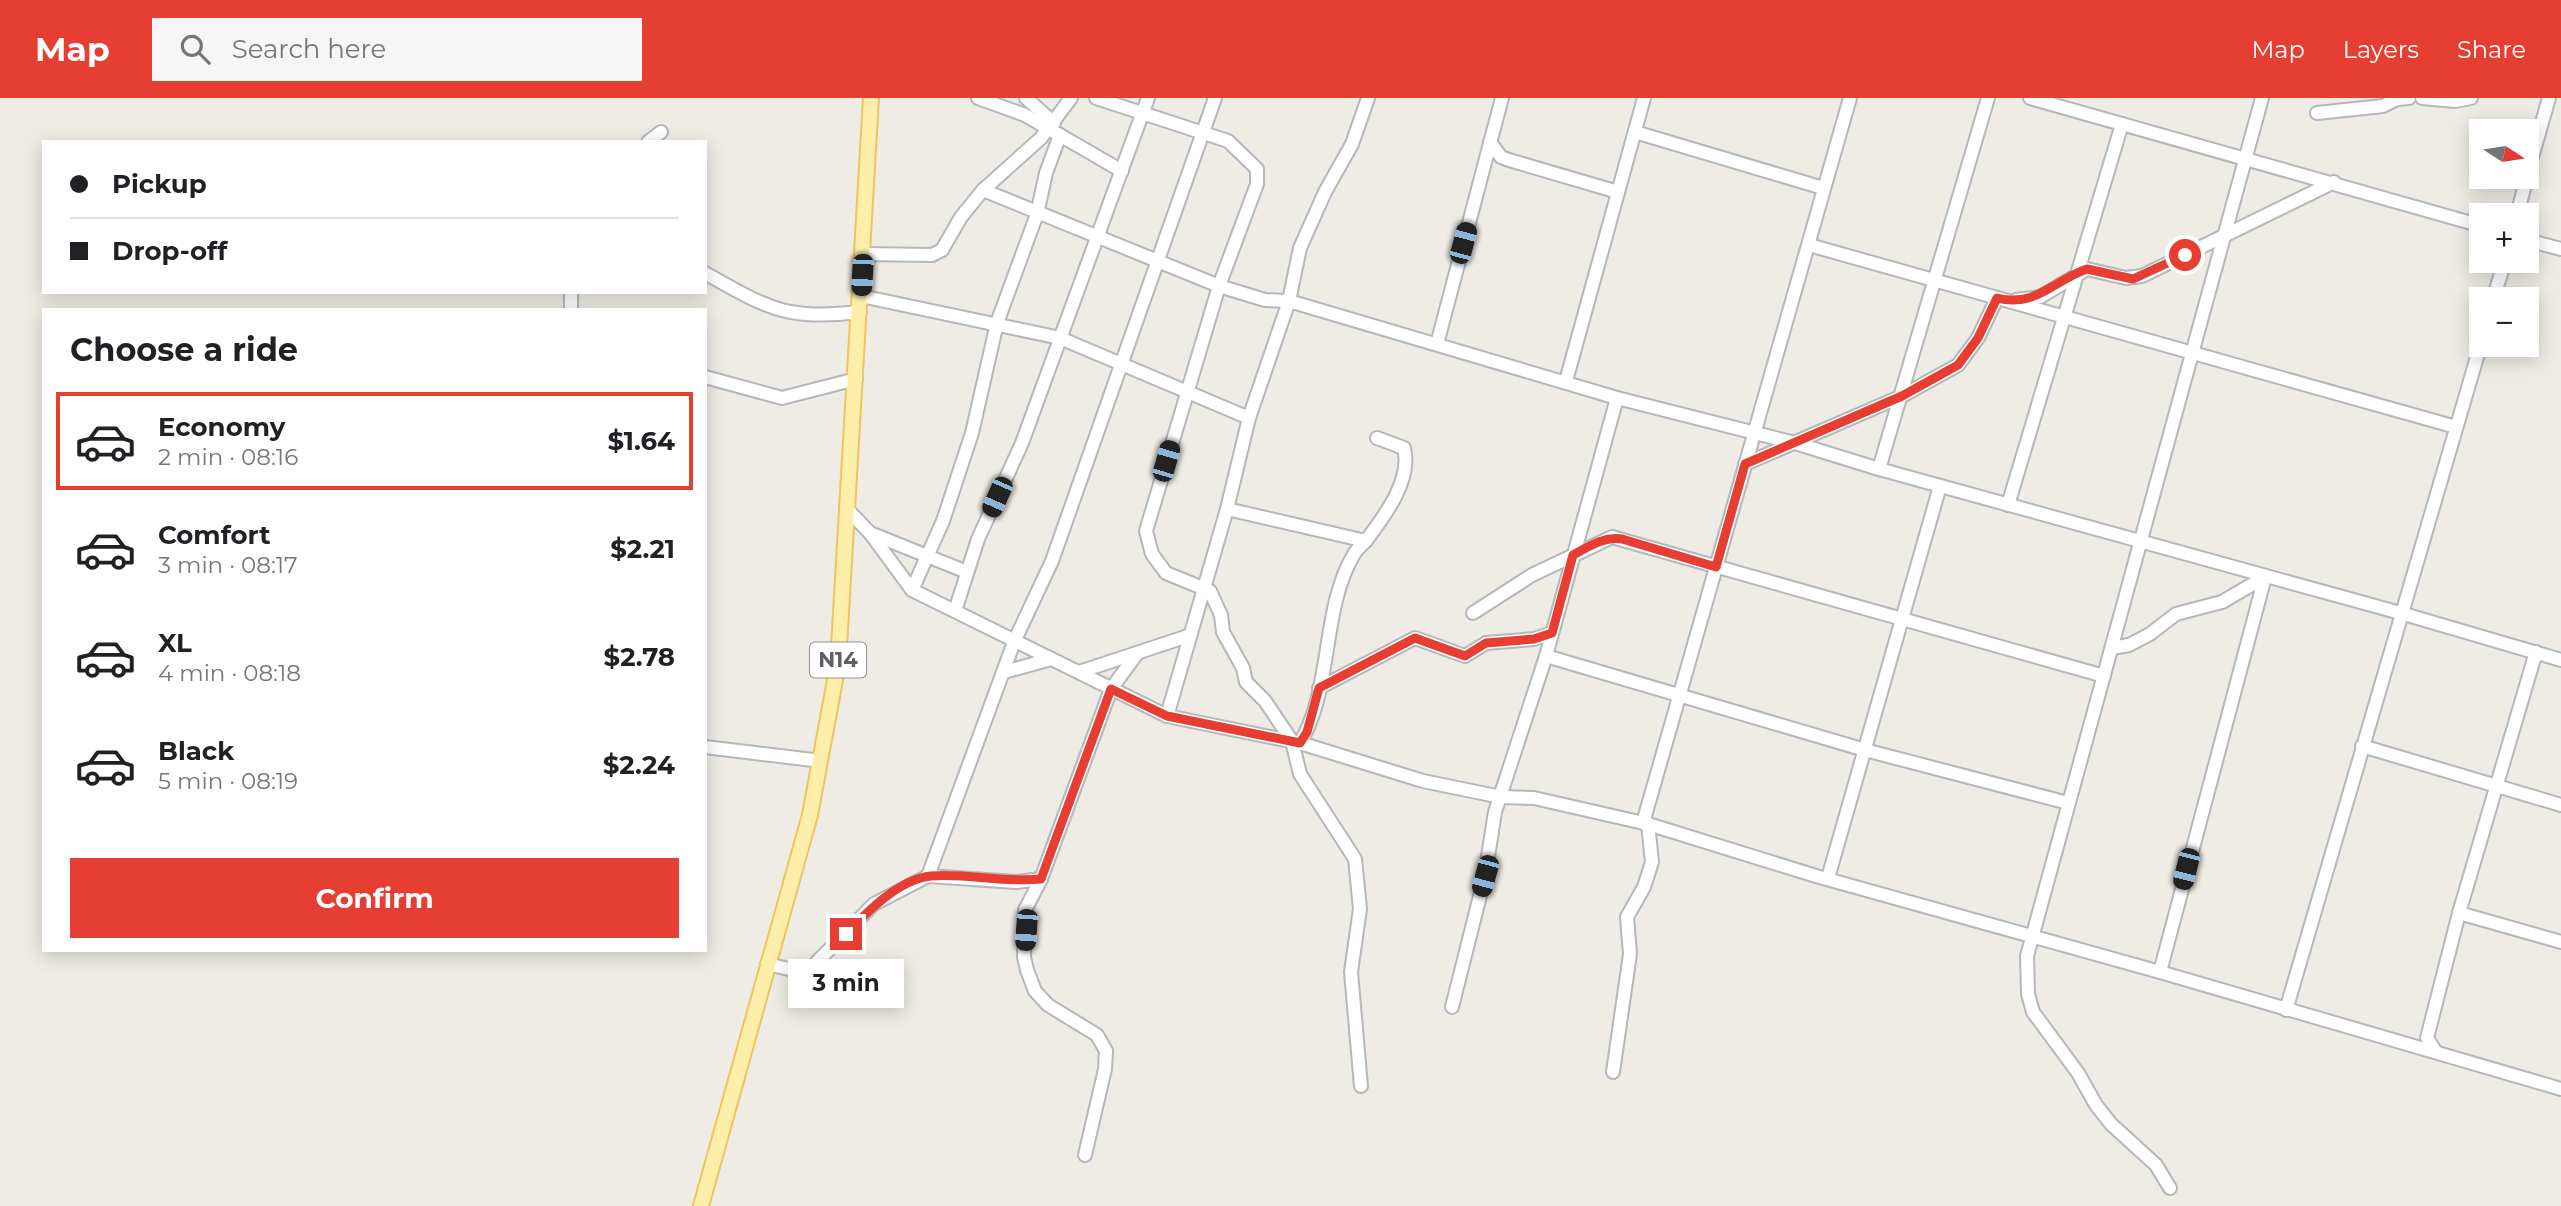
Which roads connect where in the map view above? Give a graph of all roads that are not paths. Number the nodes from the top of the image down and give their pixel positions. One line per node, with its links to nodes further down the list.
1 (871, 98): 42 (main road, N14)
2 (978, 98): 22 (street)
3 (1026, 98): 22 (street)
4 (1071, 98): 22 (street)
5 (1096, 98): 20 (street)
6 (1148, 98): 20 (street)
7 (1216, 98): 25 (street)
8 (1368, 98): 50 (street)
9 (1502, 98): 28 (street)
10 (1644, 98): 24 (street)
11 (1850, 98): 32 (street)
12 (1988, 98): 46 (street)
13 (2030, 98): 21 (street)
14 (2262, 98): 29 (street)
15 (2409, 98): 19 (street)
16 (2423, 98): 17 (street)
17 (2472, 98)
18 (2549, 98): 26 (street)
19 (2317, 113)
20 (1143, 114): 25 (street); 30 (street)
21 (2122, 124): 29 (street); 44 (street)
22 (1055, 129): 30 (street); 33 (street); 35 (street)
23 (661, 132): 27 (street)
24 (1635, 132): 32 (street); 34 (street)
25 (1203, 133): 43 (street); 47 (street)
26 (2539, 133)
27 (651, 140)
28 (1490, 142): 34 (street); 55 (street)
29 (2247, 158): 31 (street); 37 (street)
30 (1122, 171): 38 (street)
31 (2334, 183): 36 (street); 37 (street)
32 (1823, 188): 40 (street)
33 (984, 190): 35 (street); 42 (street)
34 (1618, 192): 61 (street)
35 (1037, 214): 38 (street); 53 (street)
36 (2469, 222)
37 (2227, 233): 44 (street); 56 (street)
38 (1097, 236): 43 (street); 54 (street)
39 (2539, 243): 41 (street)
40 (1809, 245): 46 (street); 67 (street)
41 (2561, 249)
42 (863, 254): 48 (main road, N14)
43 (1157, 259): 47 (street); 58 (street)
44 (2077, 273): 49 (street); 52 (street)
45 (707, 274): 51 (street)
46 (1936, 281): 49 (street); 63 (street)
47 (1219, 286): 50 (street); 62 (street)
48 (861, 296): 51 (main road, N14); 53 (street)
49 (2001, 299): 52 (street); 63 (street)
50 (1289, 301): 55 (street); 65 (street)
51 (860, 312): 60 (main road, N14)
52 (2065, 317): 56 (street); 73 (street)
53 (997, 323): 54 (street); 80 (street)
54 (1060, 338): 58 (street); 82 (street)
55 (1437, 344): 61 (street)
56 (2193, 354): 66 (street); 78 (street)
57 (2477, 357): 66 (street)
58 (1121, 363): 62 (street); 92 (street)
59 (707, 378): 60 (street)
60 (856, 379): 75 (main road, N14)
61 (1566, 381): 64 (street)
62 (1186, 390): 65 (street); 84 (street)
63 (1902, 396): 69 (street); 71 (street)
64 (1617, 398): 67 (street); 79 (street)
65 (1249, 418): 74 (street)
66 (2456, 427): 88 (street)
67 (1753, 433): 69 (street); 70 (street)
68 (1377, 438): 77 (street)
69 (1795, 443): 70 (street); 71 (street)
70 (1745, 464): 81 (street)
71 (1879, 470): 72 (street)
72 (1940, 486): 73 (street); 89 (street)
73 (2008, 505): 78 (street)
74 (1227, 509): 77 (street); 84 (street)
75 (848, 510): 76 (street); 110 (main road, N14)
76 (870, 533): 80 (street); 85 (street)
77 (1366, 541): 102 (street)
78 (2141, 542): 83 (street); 93 (street)
79 (1573, 555): 81 (street); 87 (street); 90 (street)
80 (928, 557): 82 (street); 85 (street)
81 (1716, 567): 89 (street); 104 (street)
82 (967, 572): 86 (street)
83 (2265, 577): 88 (street); 93 (street); 123 (street)
84 (1203, 586): 91 (street); 106 (street)
85 (912, 590): 86 (street)
86 (955, 611): 92 (street)
87 (1473, 613)
88 (2404, 614): 94 (street); 107 (street)
89 (1900, 617): 101 (street); 109 (street)
90 (1552, 633): 96 (street); 102 (street)
91 (1188, 636): 95 (street); 105 (street)
92 (1014, 642): 97 (street); 99 (street)
93 (2112, 648): 101 (street)
94 (2536, 652): 98 (street); 111 (street)
95 (1136, 655): 100 (street); 103 (street)
96 (1545, 656): 104 (street); 112 (street)
97 (1051, 659): 99 (street); 100 (street)
98 (2561, 660)
99 (1004, 672): 116 (street)
100 (1079, 672): 103 (street)
101 (2104, 676): 113 (street)
102 (1319, 688): 106 (street)
103 (1111, 689): 105 (street); 118 (street)
104 (1679, 695): 109 (street); 115 (street)
105 (1167, 716): 106 (street)
106 (1296, 742): 112 (street); 130 (street)
107 (2362, 746): 111 (street); 125 (street)
108 (707, 747): 110 (street)
109 (1865, 750): 113 (street); 117 (street)
110 (821, 761): 122 (main road, N14)
111 (2496, 787): 114 (street); 119 (street)
112 (1501, 797): 115 (street); 124 (street)
113 (2068, 803): 120 (street)
114 (2561, 805)
115 (1645, 823): 117 (street); 129 (street)
116 (928, 876): 118 (street); 122 (street)
117 (1828, 878): 120 (street)
118 (1041, 879): 132 (street)
119 (2459, 913): 121 (street); 126 (street)
120 (2030, 936): 123 (street); 133 (street)
121 (2561, 942)
122 (767, 964): 134 (main road, N14)
123 (2160, 972): 125 (street)
124 (1452, 1007)
125 (2286, 1010): 127 (street)
126 (2427, 1038): 127 (street); 128 (street)
127 (2413, 1045): 128 (street)
128 (2436, 1052): 131 (street)
129 (1613, 1072)
130 (1361, 1086)
131 (2561, 1089)
132 (1085, 1155)
133 (2170, 1188)
134 (701, 1206)

